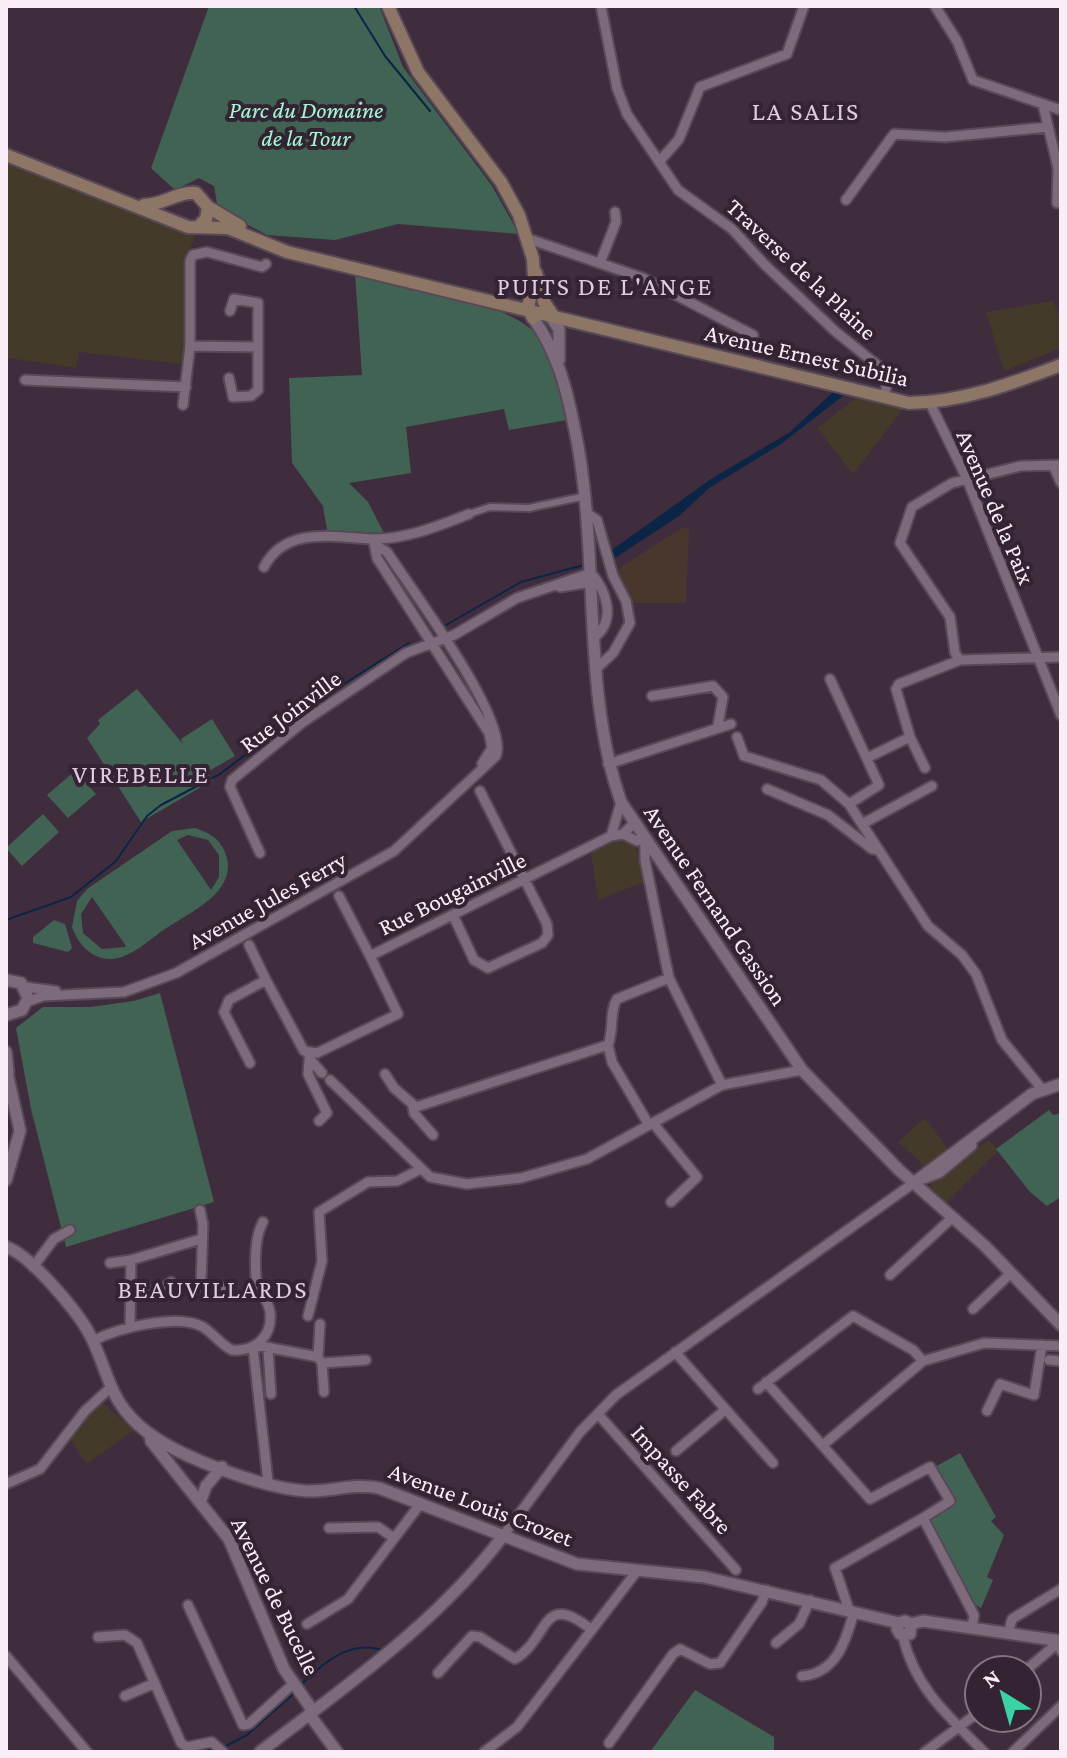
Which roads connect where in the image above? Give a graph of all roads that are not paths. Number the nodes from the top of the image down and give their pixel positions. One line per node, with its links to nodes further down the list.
1 (388, 6): 18 (main road)
2 (601, 6): 9 (street, Traverse de la Plaine)
3 (804, 6): 9 (street)
4 (935, 6): 5 (street)
5 (1043, 105): 6 (street); 7 (street)
6 (1061, 110)
7 (1048, 127): 11 (street); 12 (street)
8 (6, 152): 13 (main road)
9 (659, 162): 35 (street, Traverse de la Plaine)
10 (178, 197): 13 (main road); 14 (main road); 16 (main road)
11 (846, 200)
12 (1057, 203)
13 (137, 206): 16 (main road)
14 (208, 207): 17 (main road); 19 (main road)
15 (615, 212): 20 (street)
16 (176, 220): 17 (main road)
17 (200, 225): 19 (main road)
18 (529, 239): 20 (street); 22 (main road)
19 (276, 249): 23 (main road, Avenue Ernest Subilia)
20 (600, 263): 27 (street)
21 (266, 264): 28 (street)
22 (534, 267): 23 (main road); 25 (main road)
23 (505, 304): 25 (main road, Avenue Ernest Subilia)
24 (230, 311): 29 (street)
25 (543, 317): 26 (main road, Avenue Ernest Subilia); 30 (street, Avenue Fernand Gassion)
26 (582, 326): 30 (street); 35 (main road, Avenue Ernest Subilia)
27 (753, 335)
28 (190, 346): 29 (street); 34 (street)
29 (258, 347): 32 (street)
30 (559, 355): 41 (street, Avenue Fernand Gassion)
31 (1061, 365): 36 (main road, Avenue Ernest Subilia)
32 (229, 378)
33 (25, 380): 34 (street)
34 (186, 387): 37 (street)
35 (884, 398): 36 (main road, Avenue Ernest Subilia)
36 (930, 403): 39 (street, Avenue de la Paix)
37 (183, 405)
38 (1058, 466): 39 (street); 40 (street)
39 (967, 479): 50 (street); 51 (street, Avenue de la Paix)
40 (1061, 483)
41 (586, 496): 42 (street); 43 (street, Avenue Fernand Gassion)
42 (469, 514): 44 (street)
43 (588, 514): 46 (street, Avenue Fernand Gassion); 52 (street)
44 (373, 541): 45 (street); 47 (street, Avenue Jules Ferry); 48 (street, Avenue Jules Ferry)
45 (264, 567)
46 (592, 578): 47 (street, Rue Joinville); 52 (street, Avenue Fernand Gassion)
47 (444, 639): 48 (street, Rue Joinville); 64 (street, Avenue Jules Ferry)
48 (433, 644): 64 (street, Avenue Jules Ferry); 74 (street, Rue Joinville)
49 (1061, 657): 51 (street)
50 (960, 660): 51 (street); 59 (street)
51 (1040, 660): 55 (street, Avenue de la Paix)
52 (598, 667): 61 (street, Avenue Fernand Gassion)
53 (830, 679): 60 (street)
54 (652, 696): 57 (street)
55 (1061, 715)
56 (731, 724): 57 (street)
57 (718, 725): 61 (street)
58 (737, 737): 68 (street)
59 (910, 737): 60 (street); 62 (street)
60 (867, 758): 68 (street)
61 (608, 764): 67 (street, Avenue Fernand Gassion)
62 (925, 768)
63 (932, 786): 70 (street)
64 (463, 789): 84 (street, Avenue Jules Ferry)
65 (767, 789): 73 (street)
66 (480, 791): 75 (street)
67 (621, 802): 69 (street, Avenue Fernand Gassion); 71 (street)
68 (849, 804): 70 (street)
69 (634, 823): 71 (street, Rue Bougainville); 72 (street, Avenue Fernand Gassion)
70 (864, 823): 73 (street)
71 (616, 833): 72 (street); 75 (street, Rue Bougainville)
72 (645, 837): 80 (street); 91 (street, Avenue Fernand Gassion)
73 (879, 850): 96 (street)
74 (260, 853)
75 (525, 879): 77 (street, Rue Bougainville); 77 (street)
76 (339, 896): 79 (street)
77 (453, 915): 79 (street, Rue Bougainville)
78 (249, 945): 82 (street)
79 (370, 956): 89 (street, Rue Bougainville)
80 (669, 978): 87 (street); 95 (street)
81 (6, 980): 83 (street)
82 (266, 980): 89 (street); 90 (street)
83 (25, 987): 84 (street, Avenue Jules Ferry); 85 (street)
84 (66, 995): 85 (street, Avenue Jules Ferry)
85 (27, 1002): 86 (street)
86 (7, 1018)
87 (608, 1045): 97 (street); 99 (street)
88 (6, 1052): 92 (street)
89 (308, 1058): 98 (street); 101 (street)
90 (250, 1063)
91 (802, 1070): 95 (street); 103 (street, Avenue Fernand Gassion)
92 (7, 1071): 102 (street)
93 (385, 1074): 97 (street)
94 (1061, 1084): 96 (street)
95 (722, 1085): 99 (street)
96 (1042, 1089): 103 (street)
97 (413, 1107): 100 (street)
98 (319, 1121)
99 (651, 1124): 101 (street); 104 (street)
100 (433, 1135)
101 (421, 1169): 120 (street)
102 (6, 1180)
103 (917, 1181): 106 (street, Avenue Fernand Gassion); 129 (street)
104 (671, 1202)
105 (200, 1210): 109 (street)
106 (953, 1217): 114 (street, Avenue Fernand Gassion); 115 (street)
107 (263, 1222): 126 (street)
108 (70, 1230): 113 (street)
109 (201, 1239): 111 (street); 117 (street)
110 (6, 1247): 113 (street, Avenue Louis Crozet)
111 (131, 1260): 112 (street); 118 (street)
112 (110, 1263)
113 (33, 1267): 124 (street, Avenue Louis Crozet)
114 (1011, 1273): 119 (street); 122 (street, Avenue Fernand Gassion)
115 (890, 1275)
116 (171, 1282): 118 (street)
117 (223, 1288)
118 (131, 1291): 123 (street)
119 (973, 1309)
120 (308, 1316)
121 (320, 1324): 130 (street)
122 (1061, 1325)
123 (130, 1326): 124 (street); 126 (street)
124 (93, 1341): 135 (street, Avenue Louis Crozet)
125 (1042, 1345): 127 (street); 133 (street); 139 (street)
126 (254, 1346): 128 (street); 146 (street)
127 (1061, 1346)
128 (268, 1349): 130 (street); 137 (street)
129 (675, 1352): 138 (street); 140 (street)
130 (320, 1360): 131 (street); 136 (street)
131 (366, 1360)
132 (1049, 1360): 134 (street)
133 (923, 1361): 142 (street); 142 (street)
134 (1061, 1361)
135 (110, 1388): 141 (street, Avenue Louis Crozet); 147 (street)
136 (324, 1392)
137 (271, 1394)
138 (725, 1410): 143 (street); 144 (street)
139 (987, 1411)
140 (598, 1414): 152 (street); 154 (street, Impasse Fabre)
141 (150, 1434): 145 (street, Avenue Louis Crozet); 148 (street, Avenue de Bucelle)
142 (823, 1445): 150 (street)
143 (676, 1451)
144 (773, 1463)
145 (222, 1467): 146 (street, Avenue Louis Crozet); 148 (street, Avenue de Bucelle)
146 (268, 1482): 149 (street, Avenue Louis Crozet)
147 (6, 1484)
148 (201, 1500): 175 (street, Avenue de Bucelle)
149 (421, 1503): 152 (street, Avenue Louis Crozet); 153 (street)
150 (923, 1518): 160 (street); 163 (street)
151 (329, 1528): 153 (street)
152 (503, 1536): 155 (street, Avenue Louis Crozet); 178 (street)
153 (394, 1538): 161 (street)
154 (736, 1570)
155 (637, 1571): 157 (street, Avenue Louis Crozet); 164 (street)
156 (1061, 1589): 165 (street)
157 (766, 1590): 158 (street, Avenue Louis Crozet); 183 (street)
158 (810, 1600): 160 (street, Avenue Louis Crozet); 168 (street)
159 (188, 1605): 175 (street)
160 (852, 1611): 162 (street, Avenue Louis Crozet); 173 (street)
161 (307, 1624)
162 (905, 1624): 163 (street, Avenue Louis Crozet); 166 (street)
163 (972, 1628): 165 (street, Avenue Louis Crozet)
164 (592, 1630): 172 (street); 188 (street)
165 (1009, 1631): 169 (street, Avenue Louis Crozet)
166 (903, 1636): 182 (street)
167 (98, 1637): 174 (street)
168 (776, 1643)
169 (1060, 1645): 171 (street)
170 (6, 1656): 184 (street)
171 (1043, 1658)
172 (438, 1673)
173 (802, 1676)
174 (155, 1683): 176 (street); 185 (street)
175 (293, 1684): 178 (street, Avenue de Bucelle)
176 (125, 1696)
177 (1061, 1706): 179 (street)
178 (311, 1713): 186 (street); 187 (street, Avenue de Bucelle)
179 (1052, 1714): 180 (street); 191 (street)
180 (1061, 1723)
181 (963, 1725): 182 (street)
182 (960, 1728): 189 (street); 190 (street)
183 (609, 1743)
184 (87, 1752)
185 (223, 1752)
186 (260, 1752)
187 (337, 1752)
188 (484, 1752)
189 (925, 1752)
190 (984, 1752)
191 (1013, 1752)

